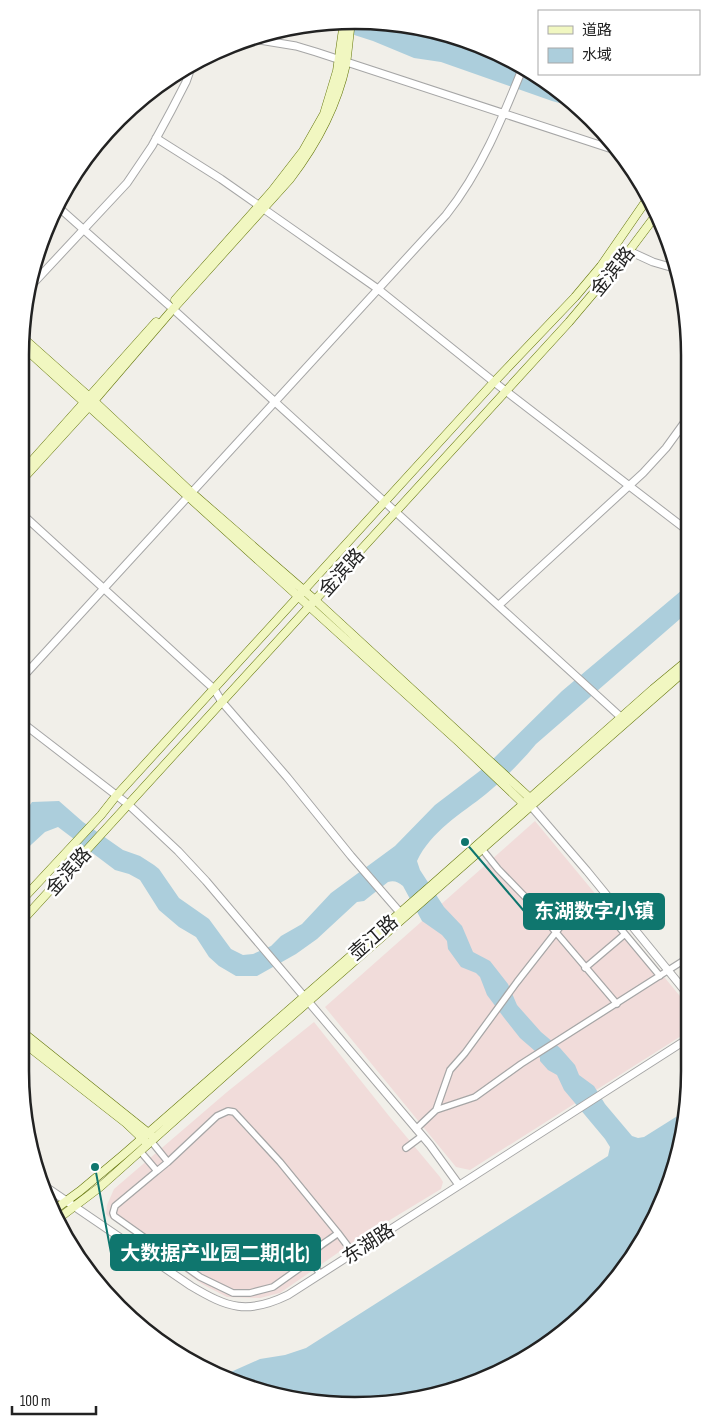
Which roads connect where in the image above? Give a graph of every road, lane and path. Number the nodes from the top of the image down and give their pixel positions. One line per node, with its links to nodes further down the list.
1 (344, 29): 4 (main road)
2 (349, 29): 4 (main road)
3 (267, 41): 5 (street)
4 (345, 41): 5 (main road)
5 (343, 60): 8 (street); 12 (main road)
6 (520, 73): 8 (street)
7 (189, 74): 9 (street)
8 (504, 114): 10 (street); 19 (street)
9 (156, 138): 12 (street); 15 (street)
10 (606, 147)
11 (644, 204): 23 (main road, 金滨路)
12 (260, 208): 19 (street); 20 (main road)
13 (62, 211): 15 (street)
14 (652, 220): 16 (main road, 金滨路)
15 (83, 230): 18 (street); 20 (street)
16 (629, 251): 17 (street); 24 (main road, 金滨路)
17 (669, 267)
18 (38, 279)
19 (378, 289): 25 (street); 28 (street)
20 (172, 308): 27 (main road); 28 (street)
21 (29, 344): 27 (main road)
22 (29, 352): 27 (main road)
23 (516, 360): 24 (main road); 25 (main road, 金滨路)
24 (526, 369): 26 (main road, 金滨路)
25 (494, 382): 26 (street); 29 (main road, 金滨路)
26 (506, 391): 30 (main road, 金滨路); 34 (street)
27 (89, 402): 32 (main road); 33 (main road); 35 (main road)
28 (275, 403): 35 (street); 36 (street)
29 (472, 406): 30 (main road); 36 (main road, 金滨路)
30 (483, 415): 37 (main road, 金滨路)
31 (681, 428): 34 (street)
32 (29, 465)
33 (29, 471)
34 (629, 486): 39 (street); 44 (street)
35 (190, 495): 40 (street); 41 (main road); 42 (main road)
36 (384, 503): 37 (street); 41 (main road, 金滨路)
37 (395, 512): 43 (main road, 金滨路); 44 (street)
38 (29, 521): 40 (street)
39 (681, 527)
40 (105, 589): 47 (street); 49 (street)
41 (305, 591): 42 (main road, 金滨路); 43 (main road)
42 (299, 597): 45 (main road); 49 (main road, 金滨路)
43 (316, 600): 45 (main road, 金滨路); 53 (main road)
44 (499, 605): 51 (street)
45 (309, 607): 50 (main road, 金滨路); 53 (main road)
46 (681, 666): 51 (main road, 壶江路)
47 (29, 670)
48 (681, 674): 51 (main road, 壶江路)
49 (214, 689): 50 (street); 54 (main road, 金滨路)
50 (222, 702): 56 (main road, 金滨路); 61 (street)
51 (623, 720): 55 (main road, 壶江路)
52 (29, 728): 54 (street)
53 (477, 755): 55 (main road); 55 (main road)
54 (116, 796): 56 (street); 59 (main road, 金滨路)
55 (529, 804): 57 (main road, 壶江路); 58 (main road, 壶江路); 66 (street)
56 (129, 805): 60 (main road, 金滨路); 69 (street)
57 (482, 849): 58 (main road, 壶江路); 62 (street)
58 (435, 886): 61 (main road, 壶江路)
59 (29, 892)
60 (29, 913)
61 (405, 913): 69 (main road, 壶江路)
62 (556, 934): 63 (street); 65 (street); 74 (street)
63 (625, 934): 65 (street); 67 (street)
64 (681, 962): 66 (street)
65 (585, 968): 70 (street)
66 (668, 970): 67 (street); 68 (street)
67 (660, 976): 70 (street)
68 (681, 986)
69 (306, 1000): 75 (street); 77 (main road, 壶江路)
70 (617, 1004): 74 (street)
71 (29, 1038): 77 (main road)
72 (681, 1043): 82 (street, 东湖路)
73 (29, 1047): 77 (main road)
74 (436, 1110): 75 (street)
75 (416, 1129): 76 (street)
76 (422, 1136): 78 (street); 82 (street)
77 (149, 1139): 79 (main road, 壶江路); 80 (street); 84 (main road, 壶江路)
78 (406, 1148)
79 (140, 1151): 81 (street); 86 (main road, 壶江路)
80 (168, 1162): 81 (street); 88 (street)
81 (157, 1171): 90 (street)
82 (459, 1184): 89 (street, 东湖路)
83 (53, 1193): 84 (street, 东湖路)
84 (66, 1202): 85 (main road, 壶江路); 86 (street, 东湖路)
85 (59, 1207)
86 (74, 1208): 87 (main road, 壶江路); 91 (street, 东湖路)
87 (62, 1216)
88 (338, 1233): 89 (street); 90 (street)
89 (353, 1253): 91 (street, 东湖路)
90 (311, 1260): 91 (street)
91 (320, 1274)

